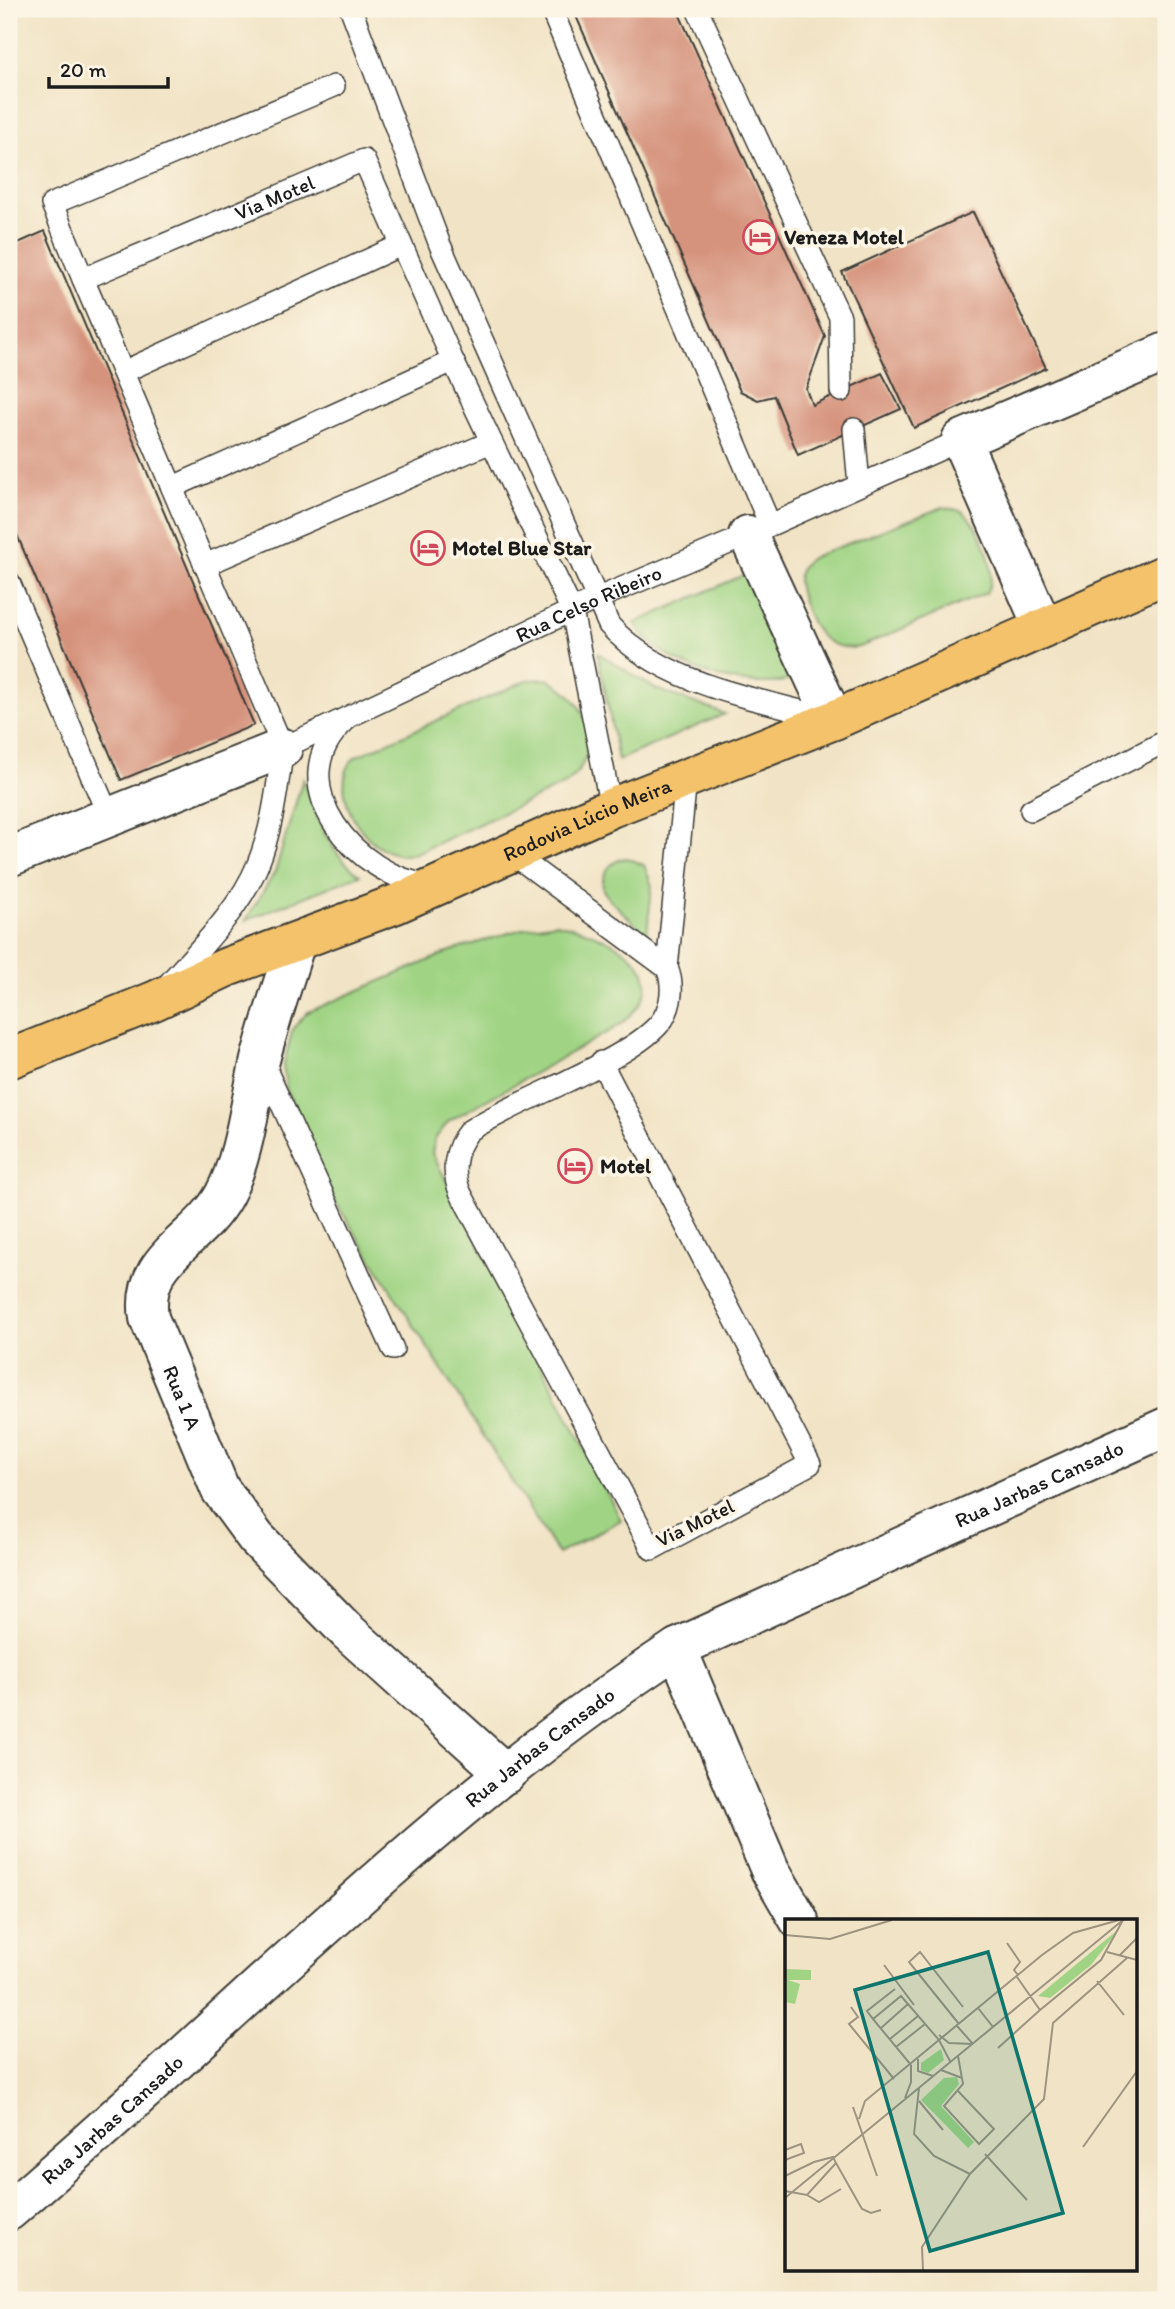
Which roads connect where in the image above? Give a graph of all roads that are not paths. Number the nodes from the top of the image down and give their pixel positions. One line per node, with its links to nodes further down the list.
1 (351, 9): 20 (lane)
2 (551, 9): 16 (lane)
3 (697, 9): 10 (lane)
4 (334, 86): 6 (lane)
5 (401, 245): 6 (lane, Via Motel); 8 (lane, Via Motel); 9 (lane)
6 (83, 279): 9 (lane)
7 (1166, 352): 12 (street, Rua Celso Ribeiro)
8 (453, 361): 13 (lane, Via Motel); 15 (lane)
9 (123, 372): 15 (lane)
10 (841, 391)
11 (854, 429): 14 (lane)
12 (961, 439): 14 (lane, Rua Celso Ribeiro); 22 (street)
13 (491, 442): 17 (lane); 21 (lane, Via Motel)
14 (859, 485): 16 (lane, Rua Celso Ribeiro)
15 (173, 487): 17 (lane)
16 (759, 530): 20 (lane, Rua Celso Ribeiro); 24 (street)
17 (205, 565): 26 (lane)
18 (1166, 574): 22 (main road, Rodovia Lúcio Meira)
19 (9, 582): 30 (lane)
20 (596, 599): 21 (lane, Rua Celso Ribeiro); 24 (lane)
21 (572, 611): 23 (lane, Rua Celso Ribeiro); 28 (lane, Via Motel)
22 (1043, 627): 24 (main road, Rodovia Lúcio Meira)
23 (350, 716): 26 (lane, Rua Celso Ribeiro); 33 (lane)
24 (834, 720): 27 (main road, Rodovia Lúcio Meira)
25 (1166, 741): 29 (lane)
26 (283, 748): 30 (street); 36 (lane)
27 (686, 778): 28 (main road, Rodovia Lúcio Meira); 35 (lane)
28 (611, 808): 31 (main road, Rodovia Lúcio Meira)
29 (1031, 810)
30 (109, 817): 32 (street)
31 (513, 854): 33 (main road, Rodovia Lúcio Meira); 35 (lane)
32 (9, 857)
33 (440, 885): 34 (main road, Rodovia Lúcio Meira)
34 (296, 942): 36 (main road, Rodovia Lúcio Meira); 37 (street, Rua 1 A)
35 (667, 968): 39 (lane)
36 (154, 1001): 38 (main road, Rodovia Lúcio Meira)
37 (261, 1058): 40 (lane); 43 (street, Rua 1 A)
38 (9, 1059)
39 (601, 1062): 39 (lane, Via Motel)
40 (393, 1349)
41 (1166, 1427): 42 (street, Rua Jarbas Cansado)
42 (677, 1648): 43 (street, Rua Jarbas Cansado); 44 (street)
43 (506, 1774): 45 (street, Rua Jarbas Cansado)
44 (798, 1919)
45 (9, 2210)

